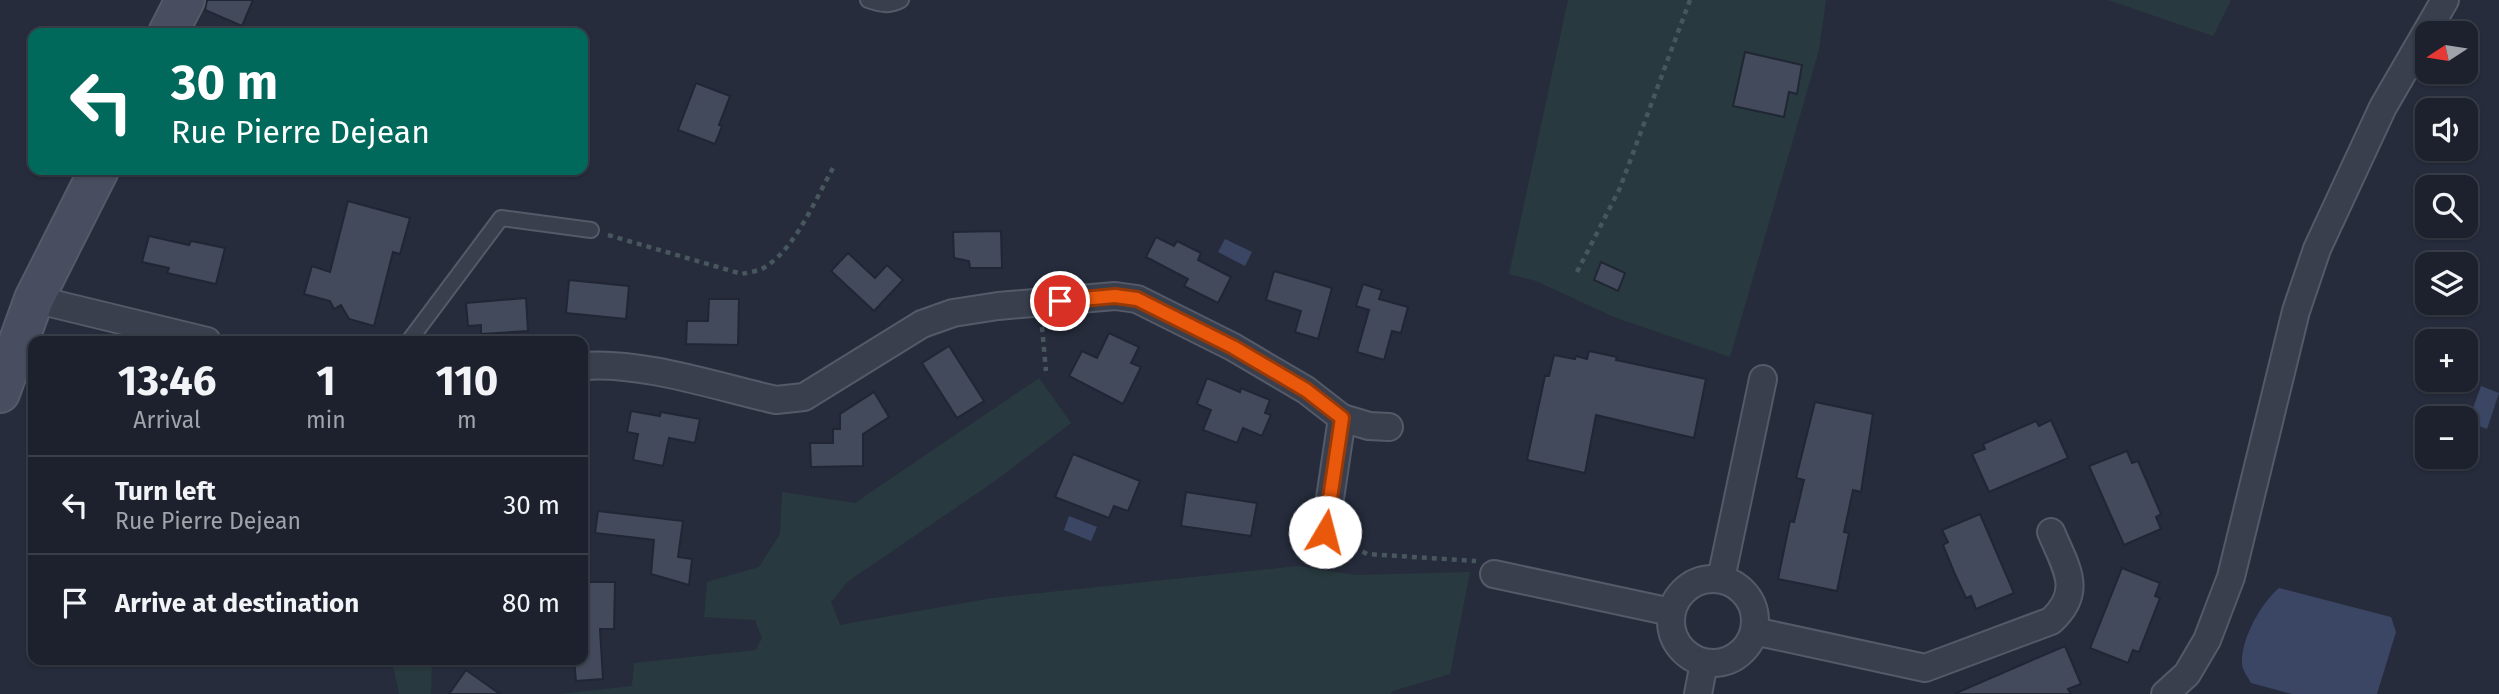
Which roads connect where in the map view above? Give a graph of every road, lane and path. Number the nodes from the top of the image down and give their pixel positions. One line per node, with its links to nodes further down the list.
1 (185, 0): 6 (main road)
2 (868, 0): 3 (lane)
3 (901, 0)
4 (1690, 0): 10 (path)
5 (2445, 0): 29 (street)
6 (171, 28)
7 (833, 167): 9 (path)
8 (96, 175): 11 (main road)
9 (590, 230): 14 (lane)
10 (1577, 272)
11 (34, 299): 13 (street); 18 (main road)
12 (1040, 302): 15 (street); 16 (path); 19 (street)
13 (186, 336)
14 (413, 336)
15 (588, 365)
16 (1046, 371)
17 (1763, 379): 24 (street)
18 (0, 393)
19 (1342, 418): 20 (street); 21 (street)
20 (1390, 427)
21 (1325, 532): 23 (path)
22 (2051, 532): 26 (street)
23 (1494, 574): 25 (street)
24 (1721, 579): 25 (street); 26 (street)
25 (1671, 612): 27 (street)
26 (1754, 631): 27 (street)
27 (1704, 663): 28 (street)
28 (1698, 694)
29 (2165, 694)

